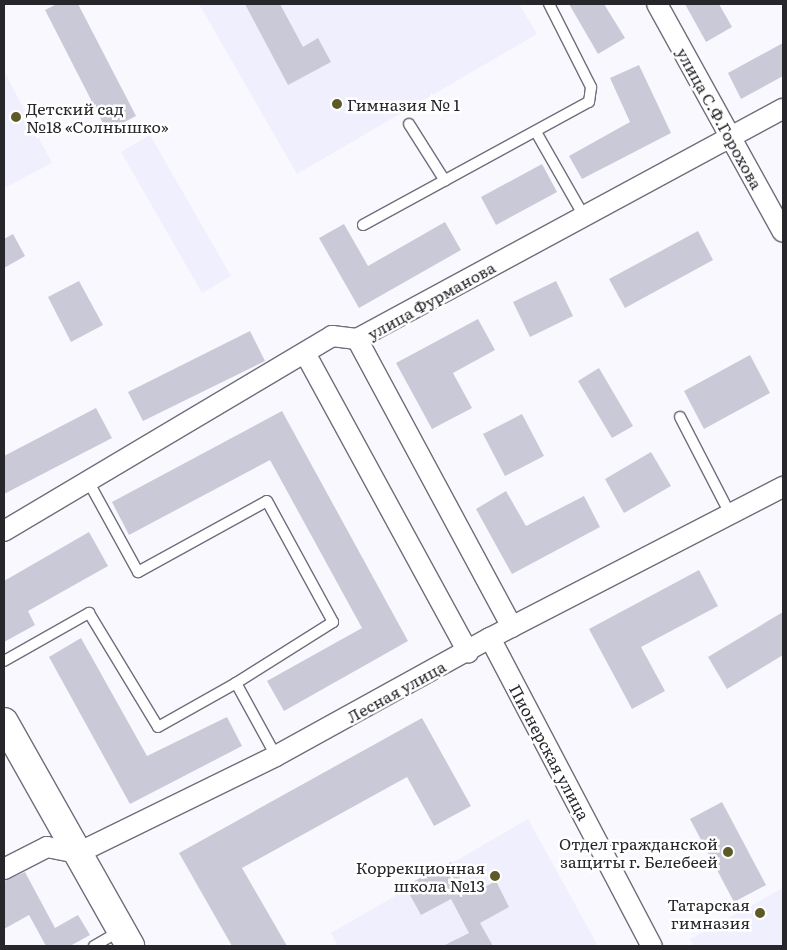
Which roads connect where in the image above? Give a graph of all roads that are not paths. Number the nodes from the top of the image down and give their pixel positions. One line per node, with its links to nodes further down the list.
1 (549, 4): 5 (lane)
2 (657, 4): 6 (street, улица С.Ф.Горохова)
3 (783, 109): 6 (street, улица Фурманова)
4 (408, 124): 7 (lane)
5 (536, 132): 7 (lane); 8 (lane)
6 (730, 137): 8 (street, улица Фурманова); 10 (street, улица С.Ф.Горохова)
7 (444, 181): 9 (lane)
8 (584, 216): 11 (street, улица Фурманова)
9 (363, 225)
10 (783, 232)
11 (357, 339): 12 (street, улица Фурманова); 18 (street)
12 (305, 353): 14 (street, улица Фурманова); 20 (street)
13 (680, 417): 16 (lane)
14 (88, 481): 17 (street, улица Фурманова); 22 (lane)
15 (783, 487): 16 (street, Лесная улица)
16 (730, 514): 18 (street, Лесная улица)
17 (4, 531)
18 (512, 627): 19 (street, Лесная улица)
19 (490, 638): 20 (street, Лесная улица); 29 (street, Пионерская улица)
20 (468, 652): 24 (street, Лесная улица)
21 (4, 661): 22 (lane)
22 (236, 682): 24 (lane)
23 (4, 722): 25 (street)
24 (276, 756): 25 (street, Лесная улица)
25 (78, 853): 26 (street); 27 (street)
26 (4, 869)
27 (125, 938): 28 (lane)
28 (94, 946)
29 (652, 946)

